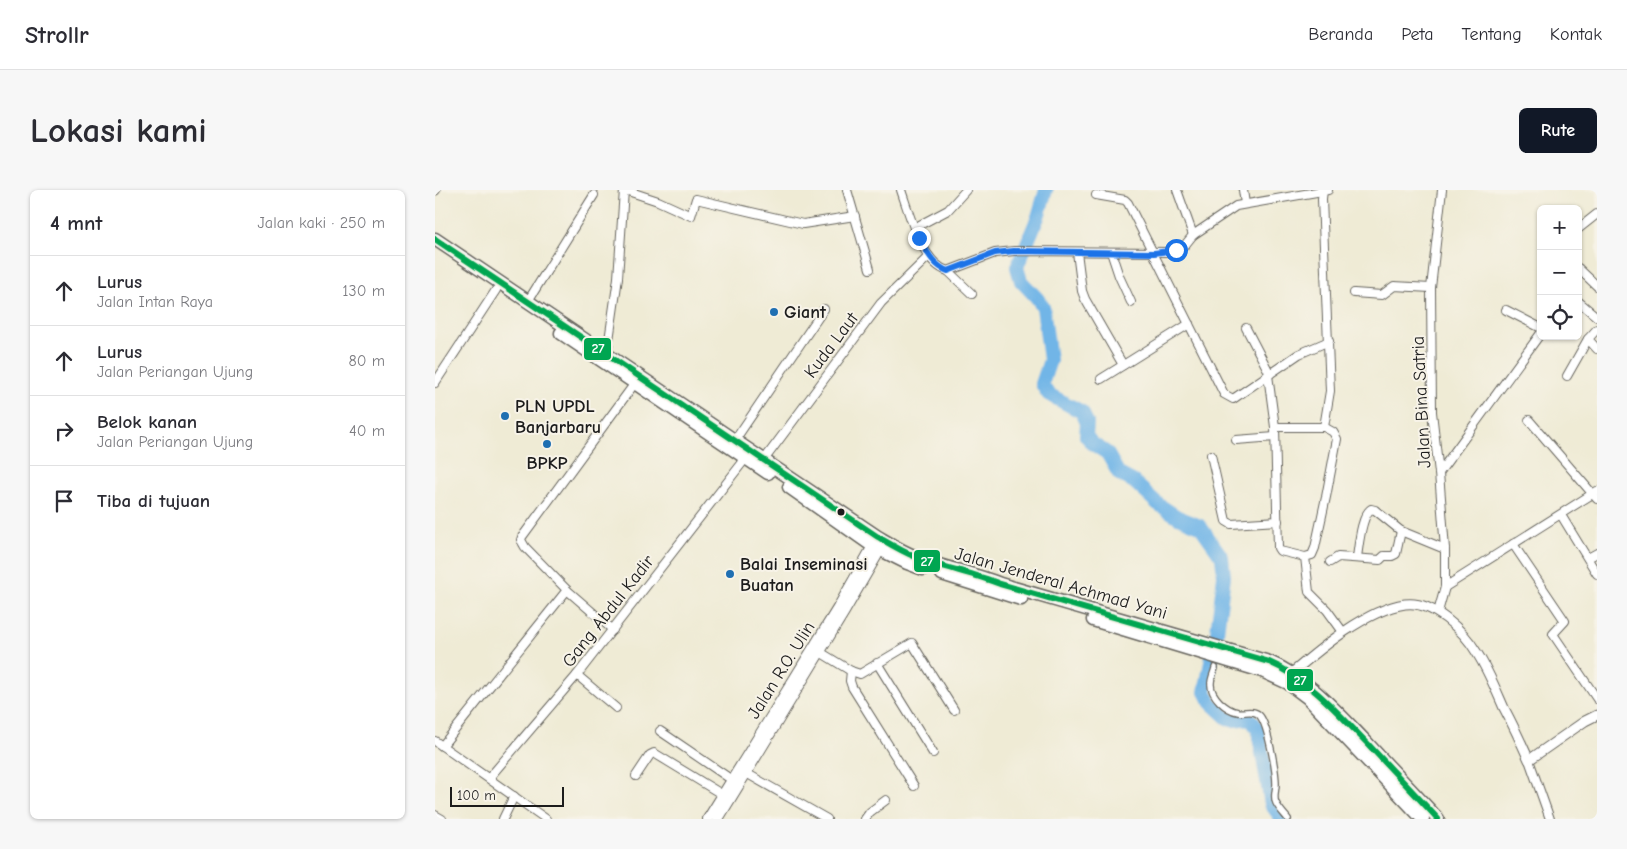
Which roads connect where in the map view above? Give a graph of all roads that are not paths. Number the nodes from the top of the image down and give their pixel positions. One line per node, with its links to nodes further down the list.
1 (624, 190): 13 (street); 45 (street)
2 (847, 190): 13 (street)
3 (901, 190): 15 (street)
4 (965, 190): 15 (street)
5 (1177, 190): 16 (street)
6 (1243, 190): 11 (street)
7 (1325, 190): 11 (street); 43 (street)
8 (1442, 190): 27 (street, Jalan Bina Satria)
9 (594, 195): 31 (street)
10 (1096, 195): 21 (street)
11 (1245, 204): 16 (street)
12 (1597, 214): 14 (street)
13 (855, 216): 23 (street)
14 (1582, 226)
15 (914, 228): 22 (street)
16 (1193, 235): 21 (street)
17 (435, 239): 31 (highway, Jalan Jenderal Achmad Yani)
18 (435, 247): 28 (highway, Jalan Jenderal Achmad Yani)
19 (1077, 252): 20 (street); 24 (street); 46 (street)
20 (1111, 252): 21 (street); 32 (street)
21 (1154, 253): 37 (street)
22 (929, 256): 24 (street); 61 (street, Kuda Laut)
23 (870, 269)
24 (948, 271): 30 (street)
25 (1582, 272): 26 (street)
26 (1597, 286)
27 (1431, 288): 29 (street); 62 (street, Jalan Bina Satria)
28 (496, 290): 50 (street); 51 (highway, Jalan Jenderal Achmad Yani)
29 (1354, 293)
30 (972, 294)
31 (528, 301): 45 (highway, Jalan Jenderal Achmad Yani)
32 (1131, 302)
33 (1582, 304): 36 (street)
34 (824, 309): 57 (street)
35 (1506, 310): 38 (street)
36 (1597, 317)
37 (1189, 324): 46 (street); 47 (street)
38 (1537, 326)
39 (1246, 328): 47 (street)
40 (1597, 329): 42 (street)
41 (1537, 338): 62 (street)
42 (1588, 339): 44 (street); 48 (street)
43 (1329, 341): 47 (street); 55 (street)
44 (1597, 349)
45 (607, 354): 52 (highway, Jalan Jenderal Achmad Yani)
46 (1123, 365): 49 (street)
47 (1269, 375): 54 (street)
48 (1567, 376)
49 (1101, 380)
50 (435, 383)
51 (635, 383): 52 (highway, Jalan Jenderal Achmad Yani); 77 (street)
52 (671, 402): 57 (highway, Jalan Jenderal Achmad Yani); 60 (highway, Jalan Jenderal Achmad Yani)
53 (1529, 420): 63 (street)
54 (1275, 427): 55 (street); 56 (street)
55 (1324, 427): 71 (street)
56 (1275, 437): 58 (street); 65 (street)
57 (735, 440): 61 (highway, Jalan Jenderal Achmad Yani)
58 (1236, 440)
59 (1211, 455): 65 (street)
60 (746, 458): 67 (highway, Jalan Jenderal Achmad Yani); 80 (street, Gang Abdul Kadir)
61 (764, 460): 67 (highway, Jalan Jenderal Achmad Yani)
62 (1439, 473): 69 (street, Jalan Bina Satria)
63 (1596, 495): 64 (street)
64 (1561, 515): 68 (street); 73 (street)
65 (1279, 521): 71 (street)
66 (1401, 531): 69 (street); 72 (street); 72 (street)
67 (879, 543): 78 (main road, Jalan R.O. Ulin); 83 (highway, Jalan Jenderal Achmad Yani)
68 (1513, 544): 76 (street); 88 (street)
69 (1445, 549): 76 (street, Jalan Bina Satria)
70 (1597, 553): 73 (street)
71 (1305, 557): 81 (street)
72 (1357, 557): 74 (street)
73 (1588, 558): 75 (street)
74 (1330, 562)
75 (1597, 574)
76 (1445, 587): 79 (street, Jalan Bina Satria)
77 (567, 590): 80 (street); 93 (street)
78 (841, 610): 82 (main road, Jalan R.O. Ulin); 99 (main road, Jalan R.O. Ulin)
79 (1439, 612): 81 (street); 95 (street)
80 (613, 630): 87 (street, Gang Abdul Kadir)
81 (1343, 632): 86 (street)
82 (820, 652): 85 (street); 96 (main road, Jalan R.O. Ulin)
83 (1223, 660): 86 (highway, Jalan Jenderal Achmad Yani); 101 (highway, Jalan Jenderal Achmad Yani); 113 (street)
84 (877, 663): 85 (street); 90 (street); 94 (street)
85 (851, 672): 100 (street)
86 (1292, 673): 101 (highway, Jalan Jenderal Achmad Yani)
87 (577, 676): 89 (street); 98 (street, Gang Abdul Kadir)
88 (1597, 699)
89 (616, 708)
90 (955, 710)
91 (1597, 715): 95 (street)
92 (660, 731): 99 (street)
93 (438, 743): 98 (street)
94 (933, 753)
95 (1529, 760): 116 (street)
96 (746, 773): 110 (main road, Jalan R.O. Ulin); 111 (street)
97 (636, 776): 102 (street)
98 (489, 778): 103 (street)
99 (733, 780): 102 (main road, Jalan R.O. Ulin)
100 (914, 786)
101 (1406, 793): 114 (highway, Jalan Jenderal Achmad Yani); 115 (highway, Jalan Jenderal Achmad Yani)
102 (723, 795): 109 (main road, Jalan R.O. Ulin)
103 (514, 796): 107 (street); 108 (street)
104 (885, 800): 112 (street)
105 (435, 815): 106 (street)
106 (442, 819)
107 (503, 819)
108 (546, 819)
109 (708, 819)
110 (718, 819)
111 (827, 819)
112 (865, 819)
113 (1288, 819)
114 (1423, 819)
115 (1438, 819)
116 (1550, 819)

